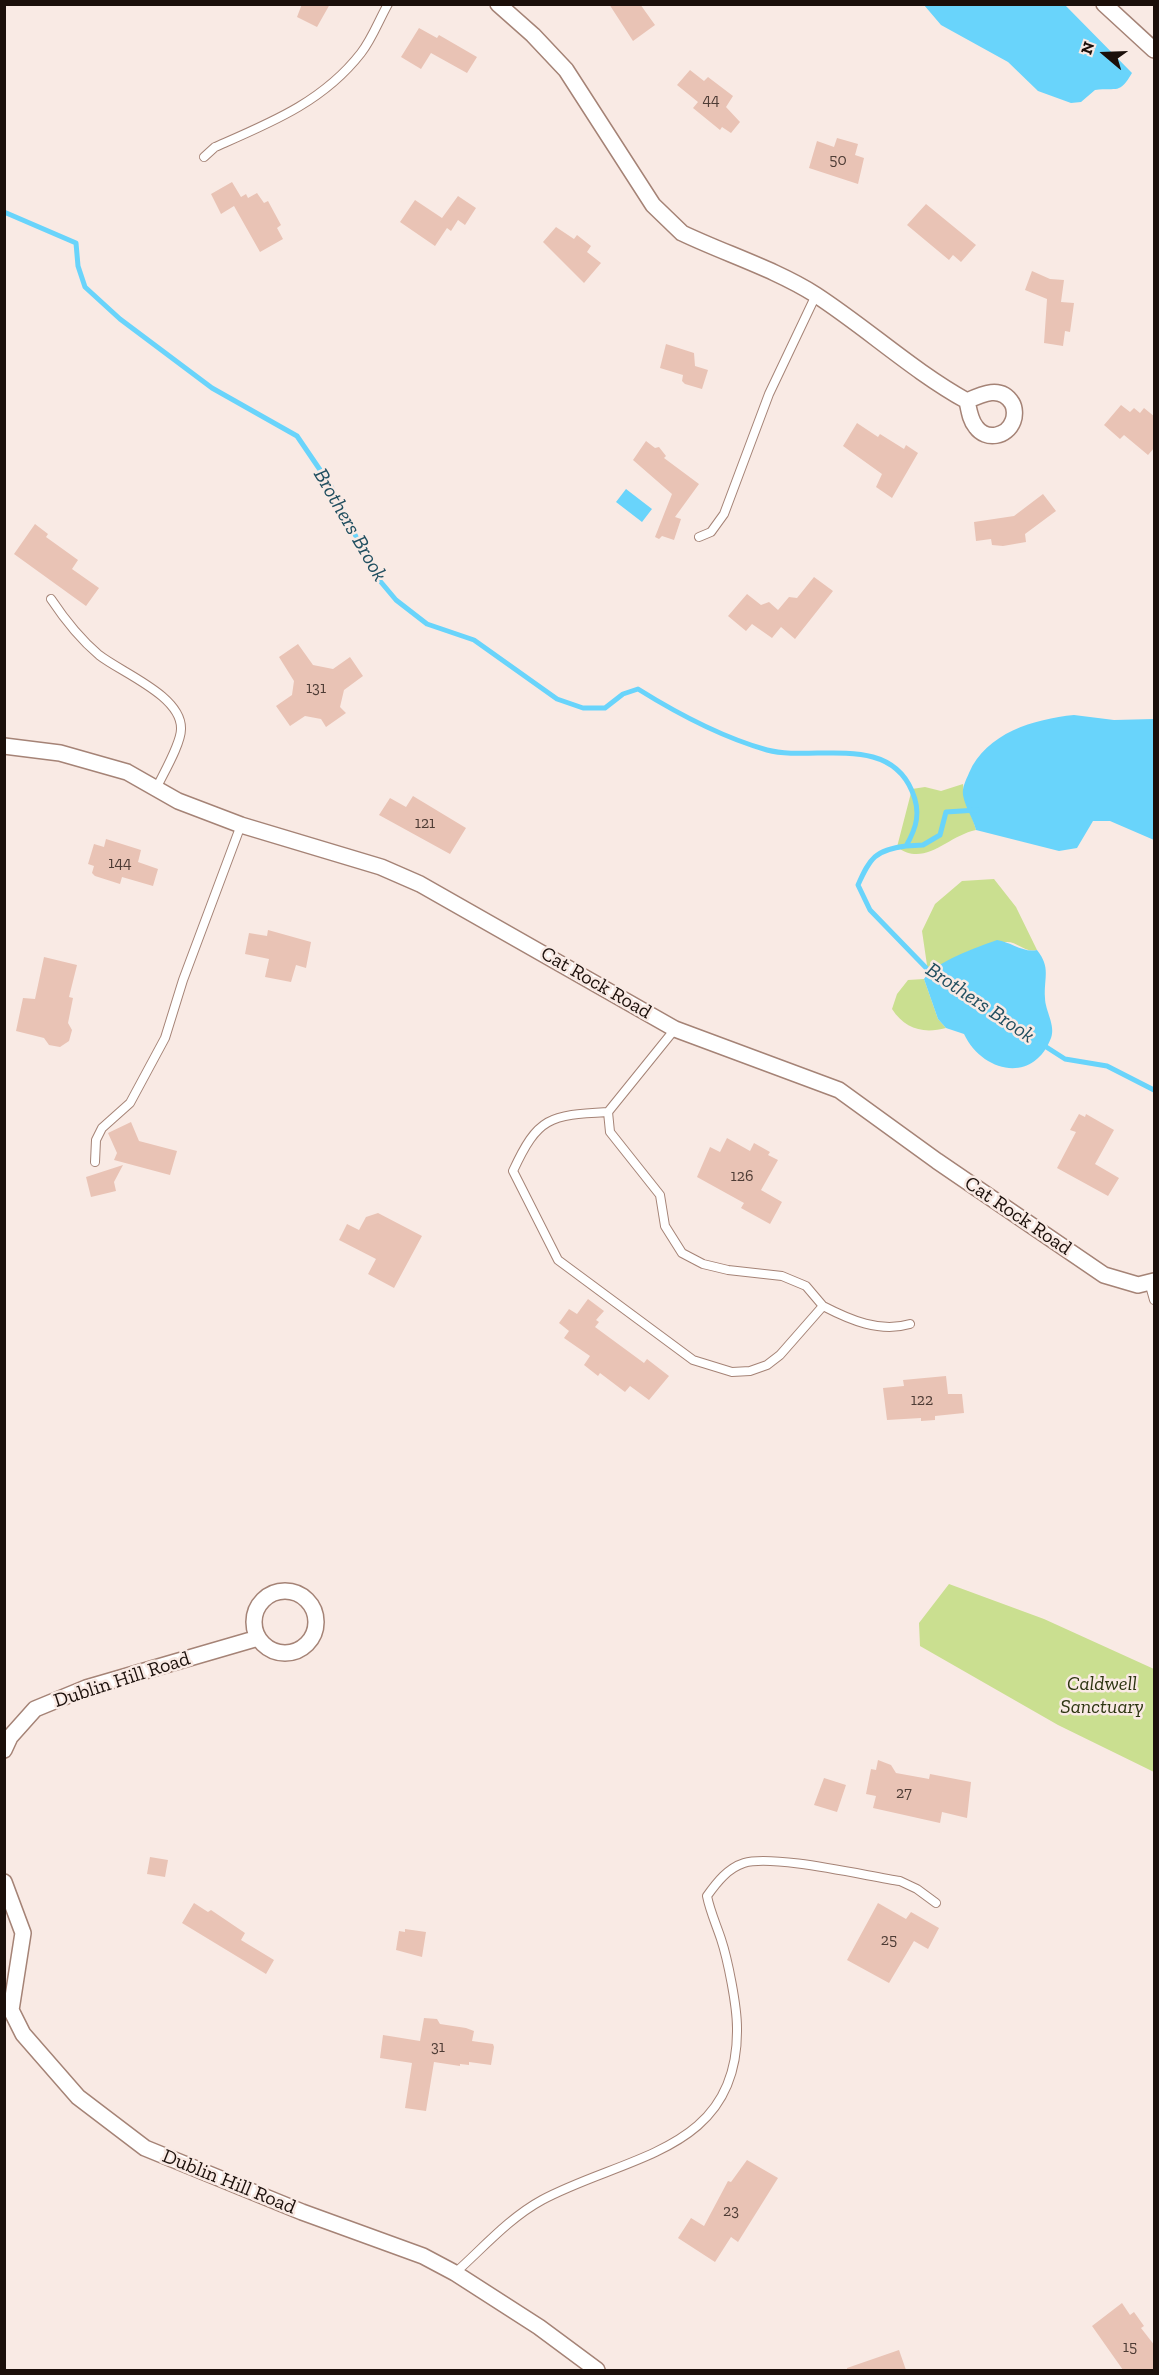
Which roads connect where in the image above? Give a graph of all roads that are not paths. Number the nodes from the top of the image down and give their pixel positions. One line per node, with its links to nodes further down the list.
1 (388, 4): 5 (lane)
2 (498, 4): 6 (street)
3 (1104, 4): 4 (street)
4 (1155, 50)
5 (204, 157)
6 (816, 296): 7 (street); 8 (lane)
7 (967, 401)
8 (699, 537)
9 (51, 599): 11 (lane)
10 (4, 746): 11 (street, Cat Rock Road)
11 (156, 789): 12 (street, Cat Rock Road)
12 (241, 825): 13 (street, Cat Rock Road); 15 (lane)
13 (675, 1029): 14 (lane); 16 (street, Cat Rock Road)
14 (608, 1112): 18 (lane); 18 (lane)
15 (94, 1162)
16 (1152, 1281): 17 (lane)
17 (1155, 1300)
18 (823, 1306): 19 (lane)
19 (910, 1324)
20 (258, 1638): 20 (street); 21 (street, Dublin Hill Road)
21 (4, 1750)
22 (4, 1882): 24 (street, Dublin Hill Road)
23 (936, 1903): 24 (lane)
24 (455, 2273): 25 (street, Dublin Hill Road)
25 (597, 2370)

